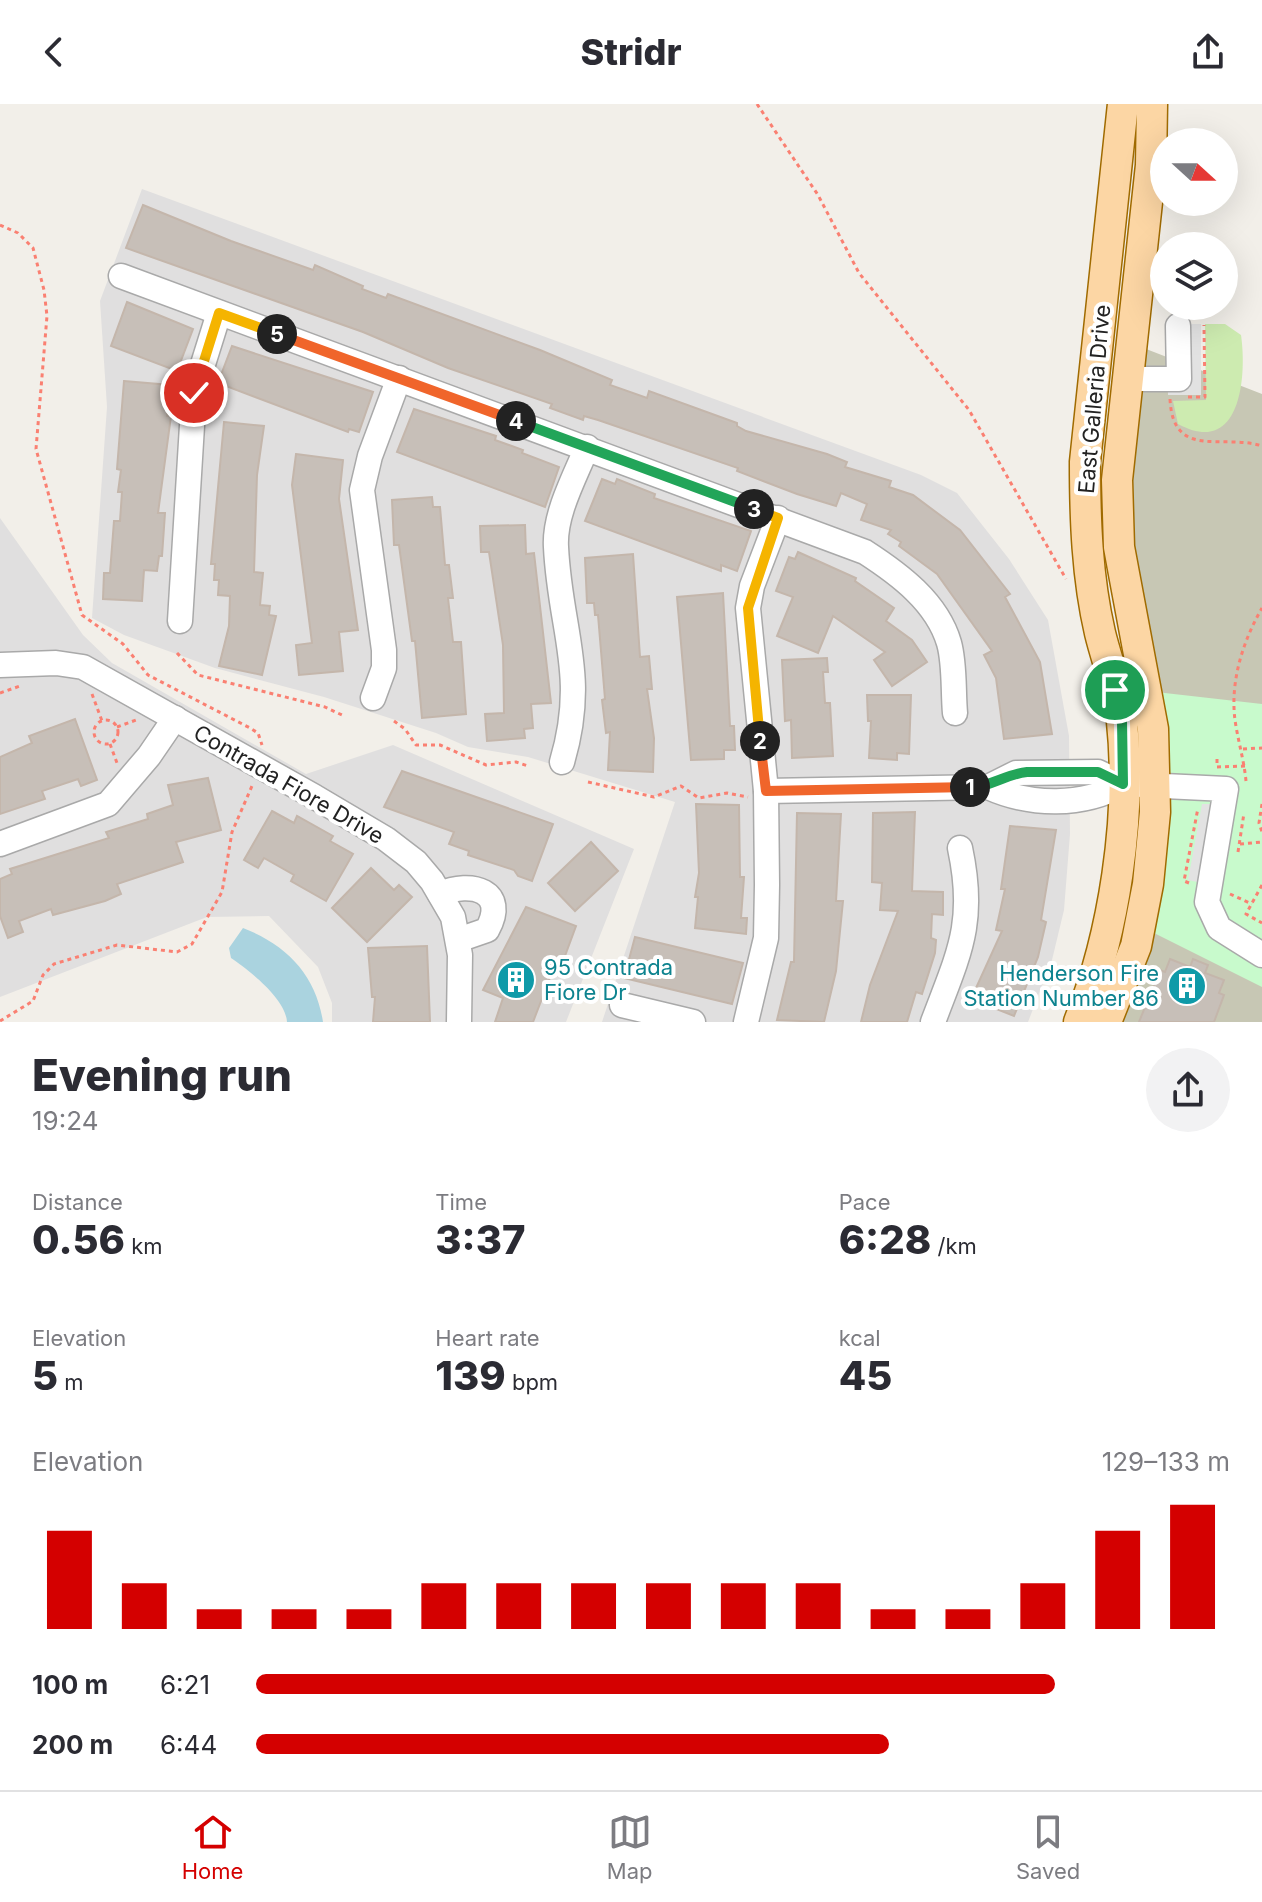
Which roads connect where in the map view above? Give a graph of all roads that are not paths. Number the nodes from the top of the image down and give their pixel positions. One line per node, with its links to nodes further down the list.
1 (1123, 104): 6 (main road, East Galleria Drive)
2 (1152, 104): 8 (main road, East Galleria Drive)
3 (121, 276): 4 (street)
4 (219, 313): 7 (street); 11 (street)
5 (1178, 326): 8 (street)
6 (1094, 375): 8 (main road); 17 (main road, East Galleria Drive)
7 (399, 378): 9 (street); 13 (street)
8 (1127, 379): 18 (main road, East Galleria Drive)
9 (587, 447): 10 (street); 16 (street)
10 (778, 518): 14 (street); 19 (street)
11 (180, 621)
12 (0, 665): 15 (street, Contrada Fiore Drive)
13 (373, 698)
14 (955, 713)
15 (175, 718): 20 (street); 22 (street, Contrada Fiore Drive)
16 (562, 762)
17 (1123, 784): 18 (street); 19 (street); 25 (main road, East Galleria Drive)
18 (1154, 785): 24 (street); 25 (main road, East Galleria Drive)
19 (759, 794): 29 (street)
20 (0, 844)
21 (960, 848): 30 (street)
22 (440, 894): 23 (street, Contrada Fiore Drive); 23 (street)
23 (458, 940): 27 (street, Contrada Fiore Drive)
24 (1262, 955)
25 (1116, 984): 31 (main road, East Galleria Drive); 32 (main road, East Galleria Drive)
26 (622, 1005): 28 (street)
27 (459, 1022)
28 (693, 1022)
29 (746, 1022)
30 (933, 1022)
31 (1079, 1022)
32 (1106, 1022)

